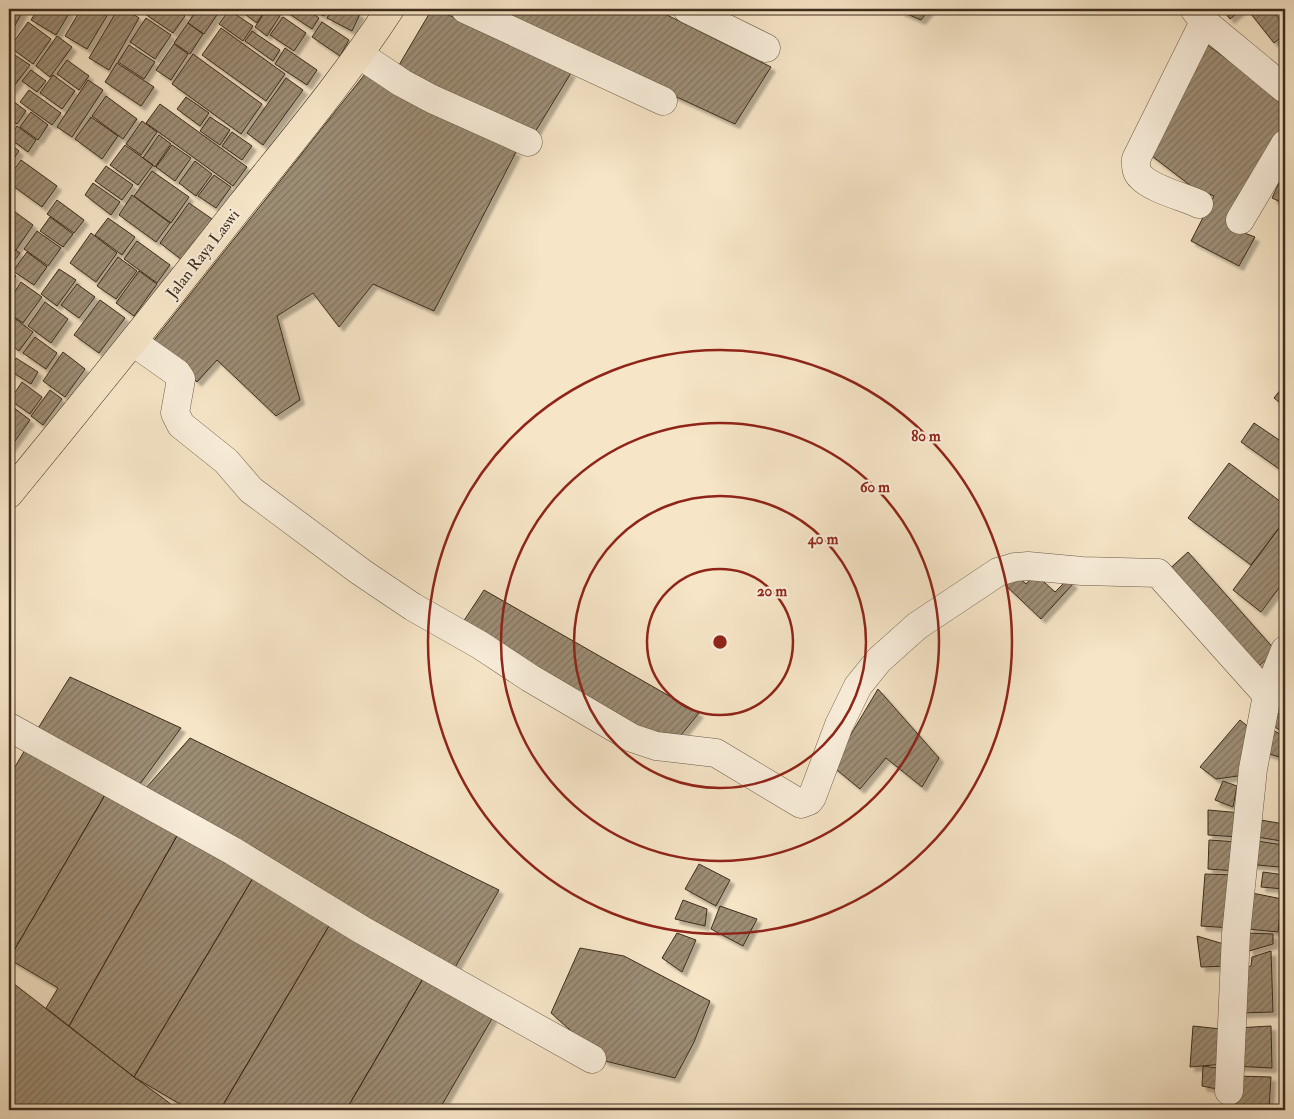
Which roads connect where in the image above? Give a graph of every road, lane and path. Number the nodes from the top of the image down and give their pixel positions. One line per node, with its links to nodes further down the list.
1 (390, 9): 6 (main road, Jalan Raya Laswi)
2 (465, 9): 8 (street)
3 (687, 9): 5 (street)
4 (1199, 16): 7 (street); 11 (street)
5 (766, 48)
6 (360, 55): 9 (street); 13 (main road, Jalan Raya Laswi)
7 (1285, 89)
8 (663, 101)
9 (528, 142)
10 (1285, 144): 12 (street)
11 (1200, 204)
12 (1240, 220)
13 (133, 342): 14 (main road, Jalan Raya Laswi); 16 (street)
14 (9, 494)
15 (1285, 650): 16 (street)
16 (1267, 695): 19 (street)
17 (9, 727): 18 (street)
18 (592, 1059)
19 (1229, 1091)

